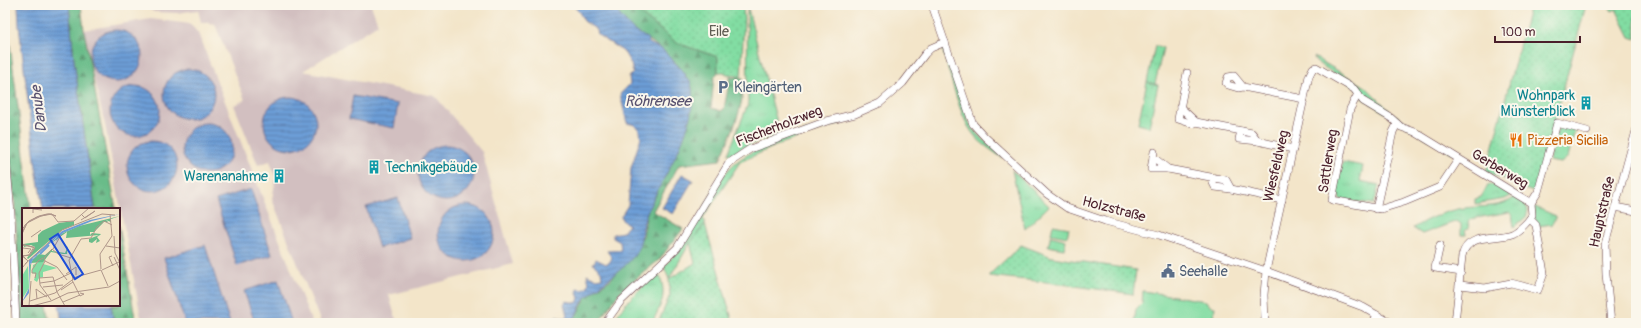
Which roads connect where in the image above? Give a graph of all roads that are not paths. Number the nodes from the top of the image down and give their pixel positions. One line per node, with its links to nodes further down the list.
1 (932, 5): 2 (street, Holzstraße)
2 (945, 42): 25 (street, Holzstraße); 30 (street, Fischerholzweg)
3 (1312, 68): 6 (street, Gerberweg); 7 (street, Wiesfeldweg)
4 (1187, 72): 8 (street)
5 (1242, 87): 7 (street)
6 (1358, 94): 10 (street, Gerberweg); 21 (street, Sattlerweg)
7 (1304, 99): 14 (street, Wiesfeldweg)
8 (1180, 107): 9 (street); 9 (street)
9 (1196, 122): 14 (street)
10 (1397, 124): 16 (street, Gerberweg); 21 (street)
11 (1586, 131): 19 (street)
12 (1636, 131): 15 (street, Hauptstraße)
13 (5, 144): 29 (street)
14 (1293, 149): 18 (street, Wiesfeldweg)
15 (1633, 154): 20 (street, Hauptstraße)
16 (1458, 160): 19 (street, Gerberweg); 21 (street, Gerberweg)
17 (1168, 169): 17 (street); 18 (street)
18 (1282, 200): 25 (street, Wiesfeldweg)
19 (1531, 203): 23 (street, Gerberweg)
20 (1615, 207): 22 (street); 35 (street, Hauptstraße)
21 (1376, 208)
22 (1636, 211)
23 (1530, 219): 26 (street); 27 (street)
24 (1440, 244): 26 (street)
25 (1266, 271): 28 (street, Holzstraße); 31 (street, Wiesfeldweg)
26 (1461, 272): 27 (street)
27 (1460, 284): 34 (street)
28 (1377, 315): 32 (street); 33 (street, Holzstraße)
29 (16, 323)
30 (605, 323)
31 (1265, 323)
32 (1373, 323)
33 (1391, 323)
34 (1454, 323)
35 (1612, 323)

